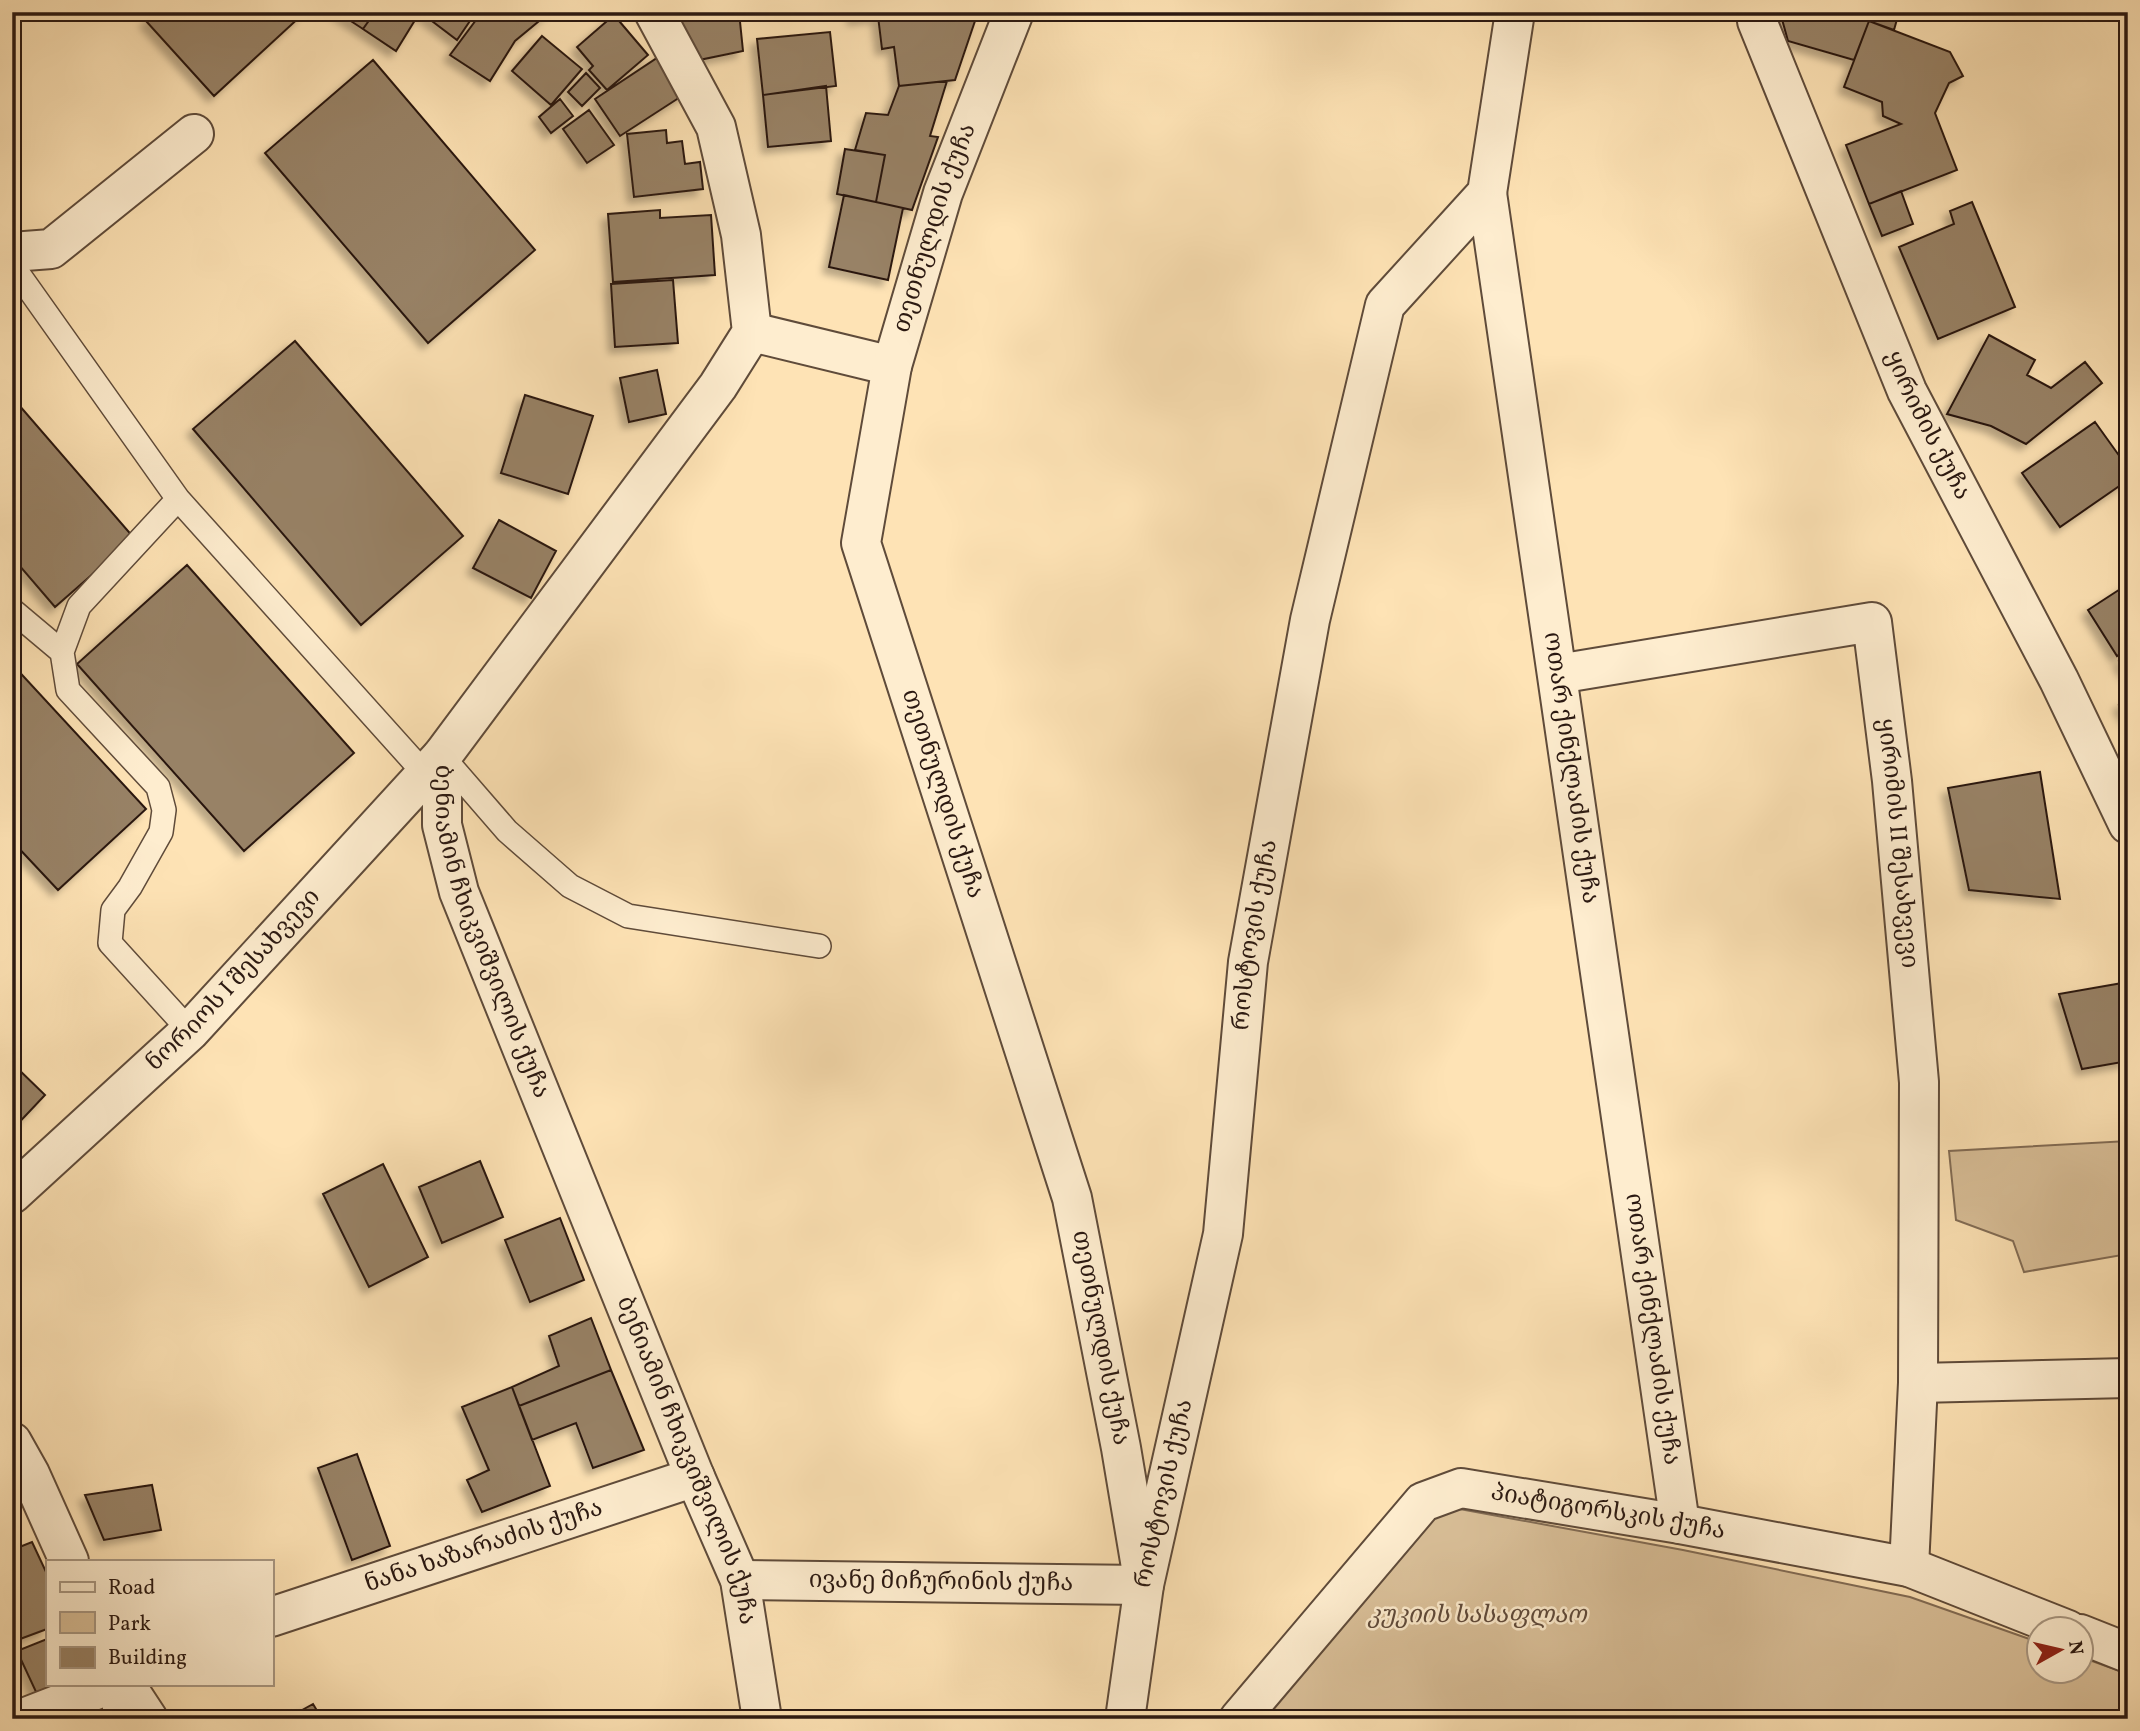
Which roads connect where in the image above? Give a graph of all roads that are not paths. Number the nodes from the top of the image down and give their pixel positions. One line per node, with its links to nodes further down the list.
1 (654, 12): 9 (street)
2 (1014, 12): 10 (street, თეთნულდის ქუჩა)
3 (1515, 12): 6 (street, ოთარ ქინქლაძის ქუჩა)
4 (1756, 12): 16 (street, ყირიმის ქუჩა)
5 (194, 134): 7 (street)
6 (1487, 193): 14 (street, ოთარ ქინქლაძის ქუჩა); 28 (street, როსტოვის ქუჩა)
7 (12, 252)
8 (12, 265): 11 (lane)
9 (752, 332): 10 (street); 15 (street, ბენიამინ ჩხიკვიშვილის ქუჩა)
10 (892, 366): 28 (street, თეთნულდის ქუჩა)
11 (178, 499): 13 (lane); 15 (lane)
12 (12, 610): 13 (lane)
13 (61, 652): 18 (lane)
14 (1558, 674): 21 (street, ყირიმის II შესახვევი); 24 (street, ოთარ ქინქლაძის ქუჩა)
15 (434, 766): 17 (lane); 18 (street, ნორიოს I შესახვევი); 23 (street, ბენიამინ ჩხიკვიშვილის ქუჩა)
16 (2128, 824)
17 (818, 946)
18 (190, 1031): 19 (street, ნორიოს I შესახვევი)
19 (12, 1194)
20 (2128, 1378): 21 (street)
21 (1918, 1384): 26 (street, ყირიმის II შესახვევი)
22 (12, 1442): 25 (street)
23 (695, 1477): 27 (street, ბენიამინ ჩხიკვიშვილის ქუჩა); 29 (street, ნანა ხაზარაძის ქუჩა)
24 (1680, 1524): 26 (street, პიატიგორსკის ქუჩა); 41 (street, პიატიგორსკის ქუჩა)
25 (69, 1560)
26 (1909, 1567): 30 (street, პიატიგორსკის ქუჩა)
27 (740, 1580): 28 (street, ივანე მიჩურინის ქუჩა); 39 (street, ბენიამინ ჩხიკვიშვილის ქუჩა)
28 (1144, 1585): 40 (street, როსტოვის ქუჩა)
29 (273, 1616)
30 (2035, 1616)
31 (2094, 1639): 32 (street)
32 (2128, 1653)
33 (106, 1686): 36 (street)
34 (124, 1686): 37 (street)
35 (125, 1686): 38 (street)
36 (21, 1719)
37 (122, 1719)
38 (148, 1719)
39 (762, 1719)
40 (1125, 1719)
41 (1239, 1719)

